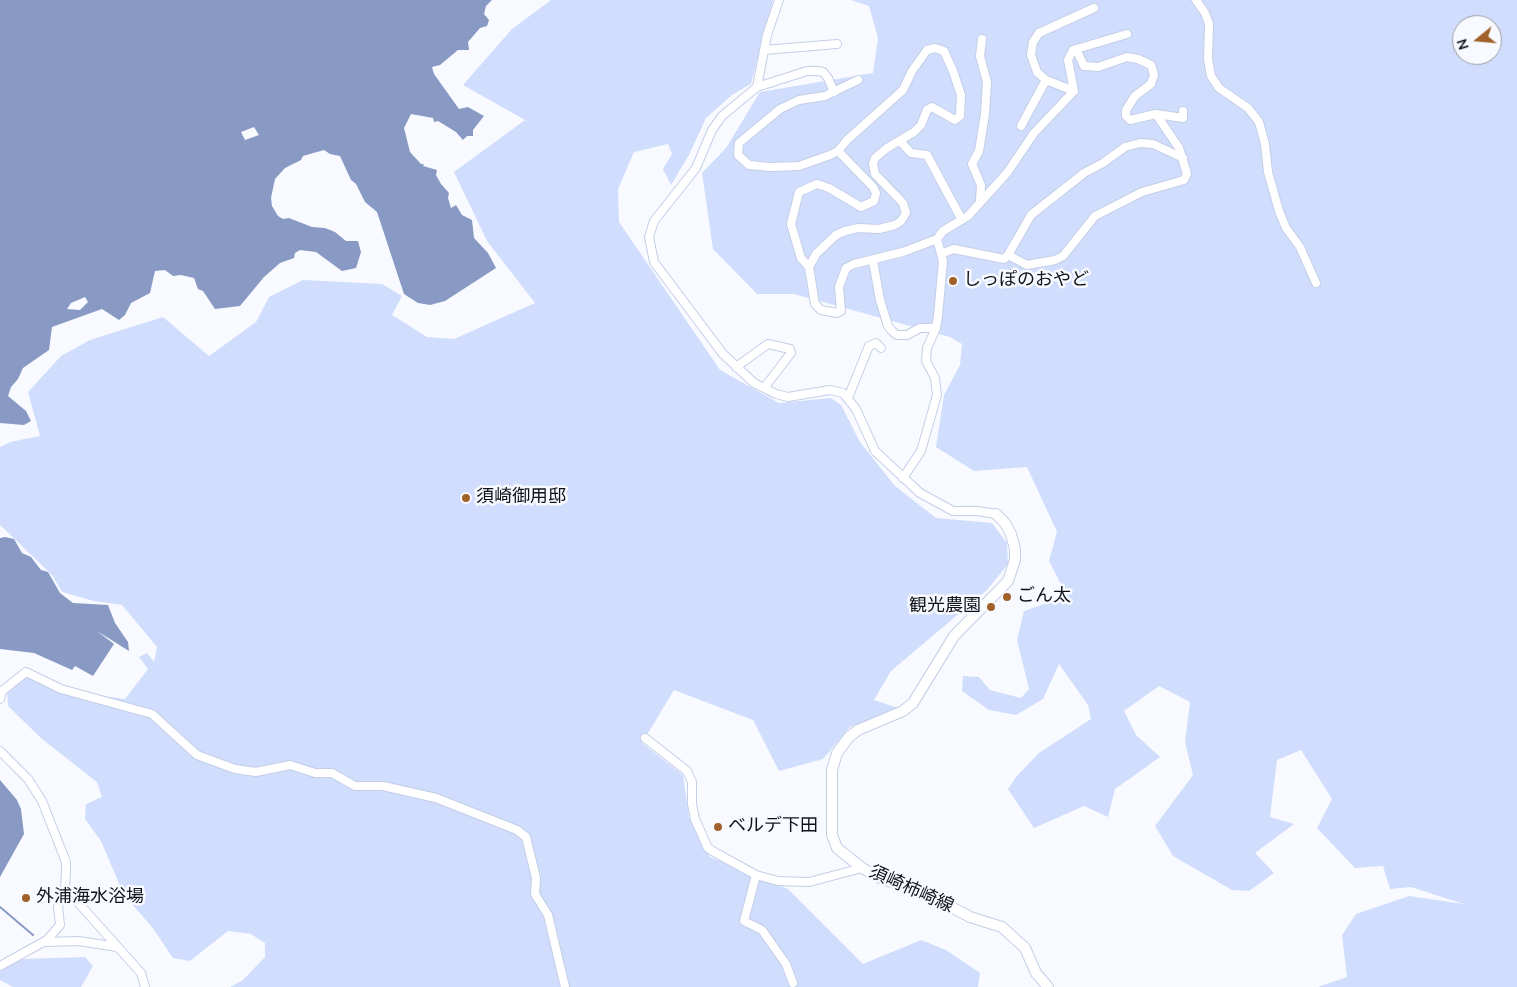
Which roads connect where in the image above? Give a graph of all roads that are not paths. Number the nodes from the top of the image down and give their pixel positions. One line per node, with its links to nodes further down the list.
1 (779, 0): 8 (street)
2 (1196, 0): 27 (street)
3 (1094, 8): 10 (street)
4 (1127, 34): 7 (street)
5 (982, 39): 20 (street)
6 (837, 44): 8 (street)
7 (1076, 49): 12 (street); 15 (street)
8 (764, 50): 11 (street)
9 (858, 80): 13 (street)
10 (1046, 80): 12 (street); 16 (street)
11 (757, 87): 13 (street); 30 (street)
12 (1074, 91): 20 (street)
13 (834, 92): 18 (street)
14 (1183, 111): 15 (street)
15 (1156, 114): 19 (street)
16 (1021, 126)
17 (900, 141): 18 (street); 21 (street); 26 (street)
18 (838, 151): 26 (street)
19 (1183, 158): 24 (street); 24 (street)
20 (980, 201): 21 (street)
21 (962, 220): 22 (street)
22 (937, 239): 23 (street); 25 (street)
23 (942, 253): 24 (street); 28 (street)
24 (1008, 255)
25 (873, 261): 26 (street); 28 (street)
26 (809, 268)
27 (1316, 283)
28 (936, 328): 33 (street)
29 (881, 348): 32 (street)
30 (736, 367): 31 (street); 31 (street)
31 (764, 388): 32 (street)
32 (848, 398): 33 (street)
33 (903, 478): 34 (street)
34 (996, 514): 38 (main road, 須崎柿崎線)
35 (0, 699): 46 (street)
36 (645, 738): 39 (street)
37 (0, 751): 40 (street)
38 (862, 868): 39 (street); 47 (main road, 須崎柿崎線)
39 (756, 875): 44 (street)
40 (65, 888): 41 (street); 42 (street)
41 (44, 942): 42 (street); 43 (street)
42 (117, 947): 45 (street)
43 (0, 966)
44 (793, 983)
45 (145, 987)
46 (565, 987)
47 (1048, 987)

